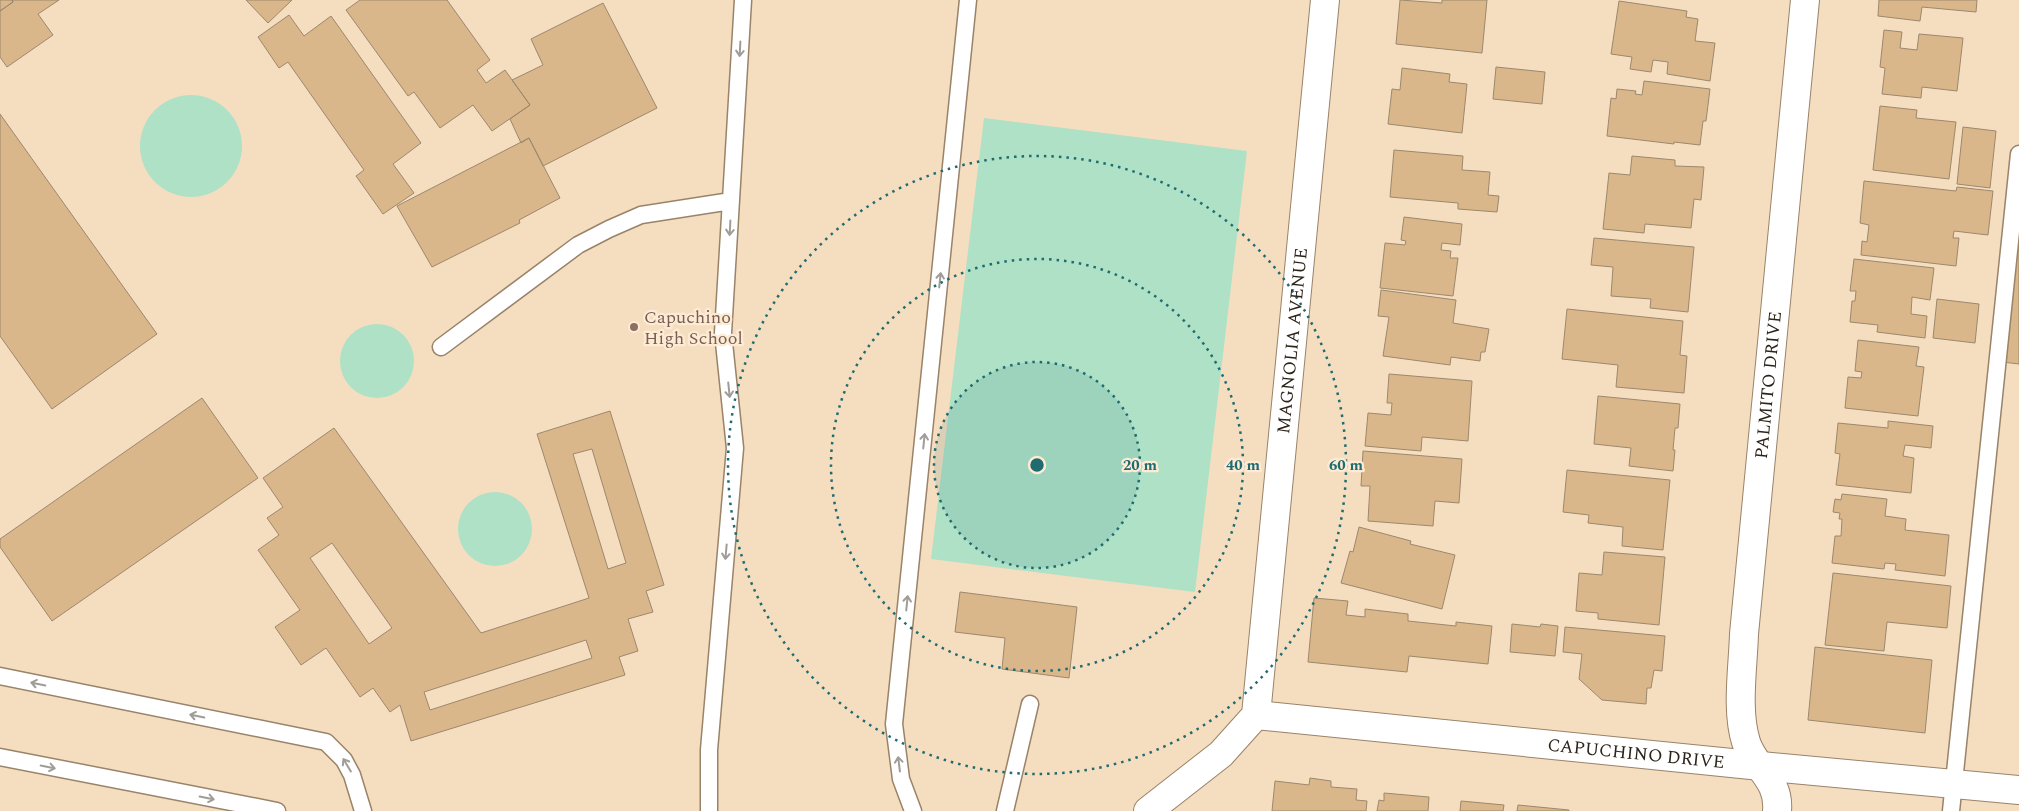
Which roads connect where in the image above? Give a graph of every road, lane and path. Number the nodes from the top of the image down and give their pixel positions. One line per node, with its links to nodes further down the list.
1 (743, 0): 6 (lane, one-way to 6)
2 (968, 0): 18 (lane, one-way to 2)
3 (1325, 0): 10 (street, MAGNOLIA AVENUE)
4 (1805, 0): 12 (street, PALMITO DRIVE)
5 (2019, 154): 13 (lane)
6 (731, 201): 7 (lane); 17 (lane, one-way to 17)
7 (440, 347)
8 (0, 676): 16 (lane, one-way to 8)
9 (1030, 704): 19 (lane)
10 (1256, 715): 12 (street, CAPUCHINO DRIVE); 20 (street)
11 (0, 757): 15 (lane, one-way to 15)
12 (1761, 766): 13 (street, CAPUCHINO DRIVE); 21 (street, PALMITO DRIVE)
13 (1954, 784): 14 (street, CAPUCHINO DRIVE); 22 (lane)
14 (2019, 790)
15 (277, 811)
16 (363, 811)
17 (709, 811)
18 (913, 811)
19 (1005, 811)
20 (1148, 811)
21 (1777, 811)
22 (1951, 811)

